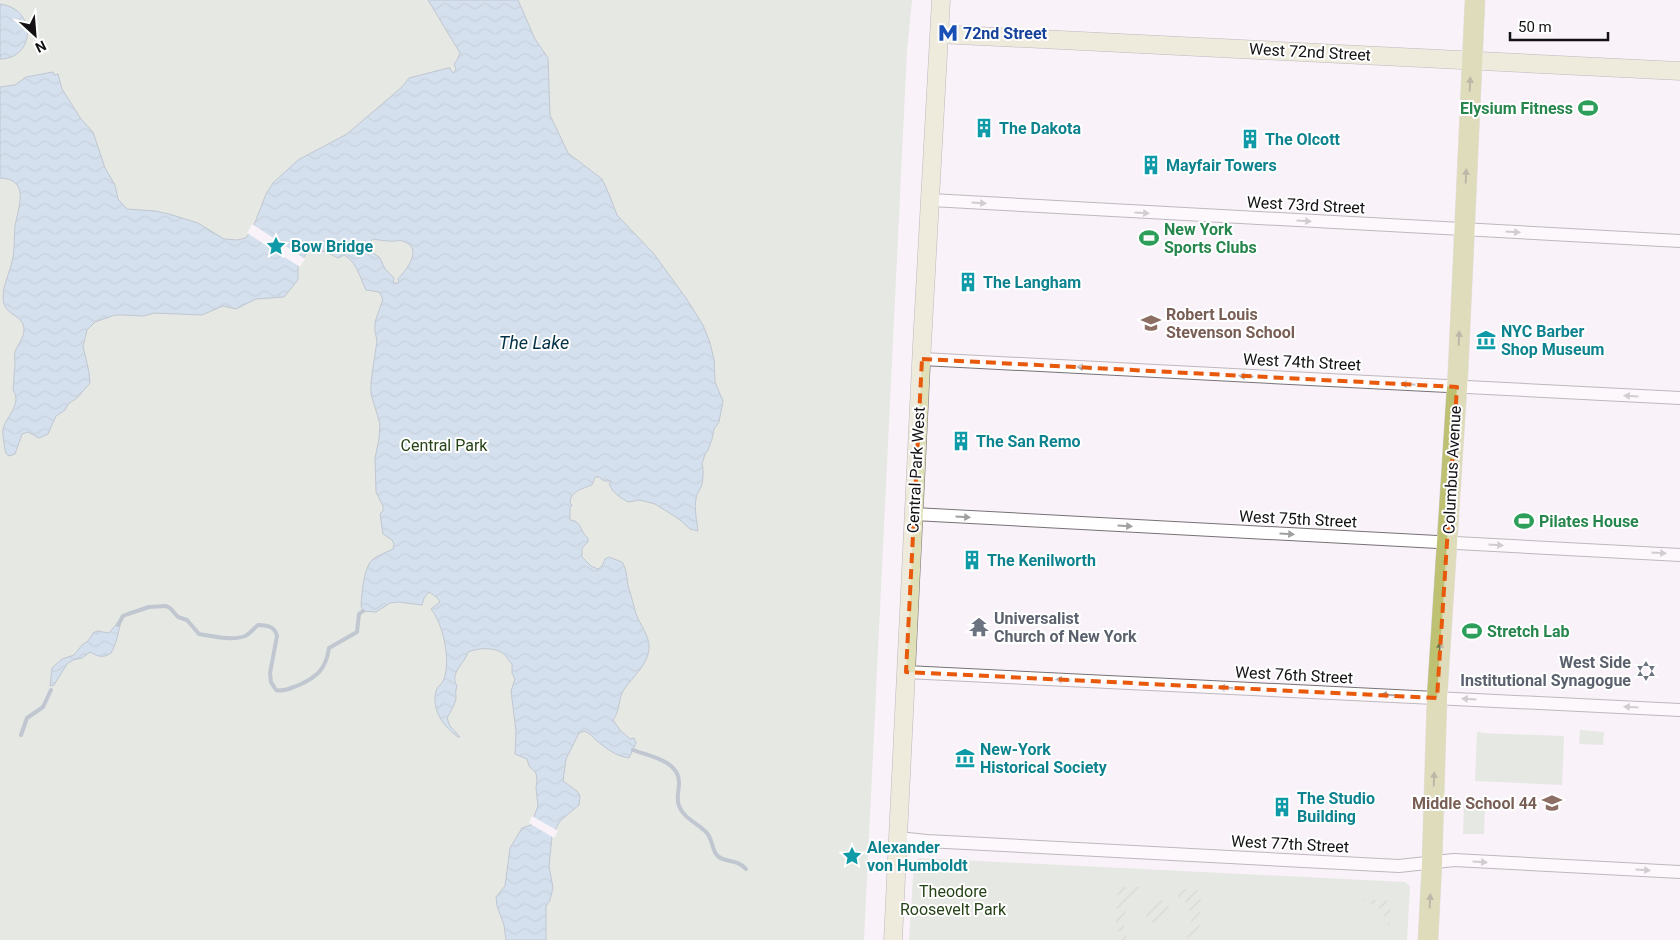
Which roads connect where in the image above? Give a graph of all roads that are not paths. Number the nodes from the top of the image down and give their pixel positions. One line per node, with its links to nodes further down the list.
1 (941, 0): 3 (main road, Central Park West)
2 (1475, 0): 4 (main road, Columbus Avenue)
3 (939, 34): 4 (main road, West 72nd Street); 6 (main road, Central Park West)
4 (1471, 60): 5 (main road, West 72nd Street); 7 (main road, Columbus Avenue, one-way to 4)
5 (1680, 71)
6 (931, 200): 7 (street, West 73rd Street, one-way to 7); 9 (main road, Central Park West)
7 (1464, 229): 8 (street, West 73rd Street, one-way to 8); 10 (main road, Columbus Avenue, one-way to 7)
8 (1680, 241)
9 (922, 359): 10 (street, West 74th Street, one-way to 9); 12 (main road, Central Park West)
10 (1457, 387): 11 (street, West 74th Street, one-way to 10); 13 (main road, Columbus Avenue)
11 (1680, 398)
12 (914, 514): 13 (street, West 75th Street, one-way to 13); 15 (main road, Central Park West)
13 (1448, 542): 14 (street, West 75th Street, one-way to 14); 16 (main road, Columbus Avenue, one-way to 13)
14 (1680, 555)
15 (906, 672): 16 (street, West 76th Street, one-way to 15); 18 (main road, Central Park West)
16 (1437, 698): 17 (street, West 76th Street, one-way to 16); 19 (main road, Columbus Avenue, one-way to 16)
17 (1680, 710)
18 (898, 838): 19 (street, West 77th Street); 21 (main road, Central Park West)
19 (1432, 863): 20 (street, West 77th Street, one-way to 20); 22 (main road, Columbus Avenue, one-way to 19)
20 (1680, 872)
21 (893, 940)
22 (1428, 940)

